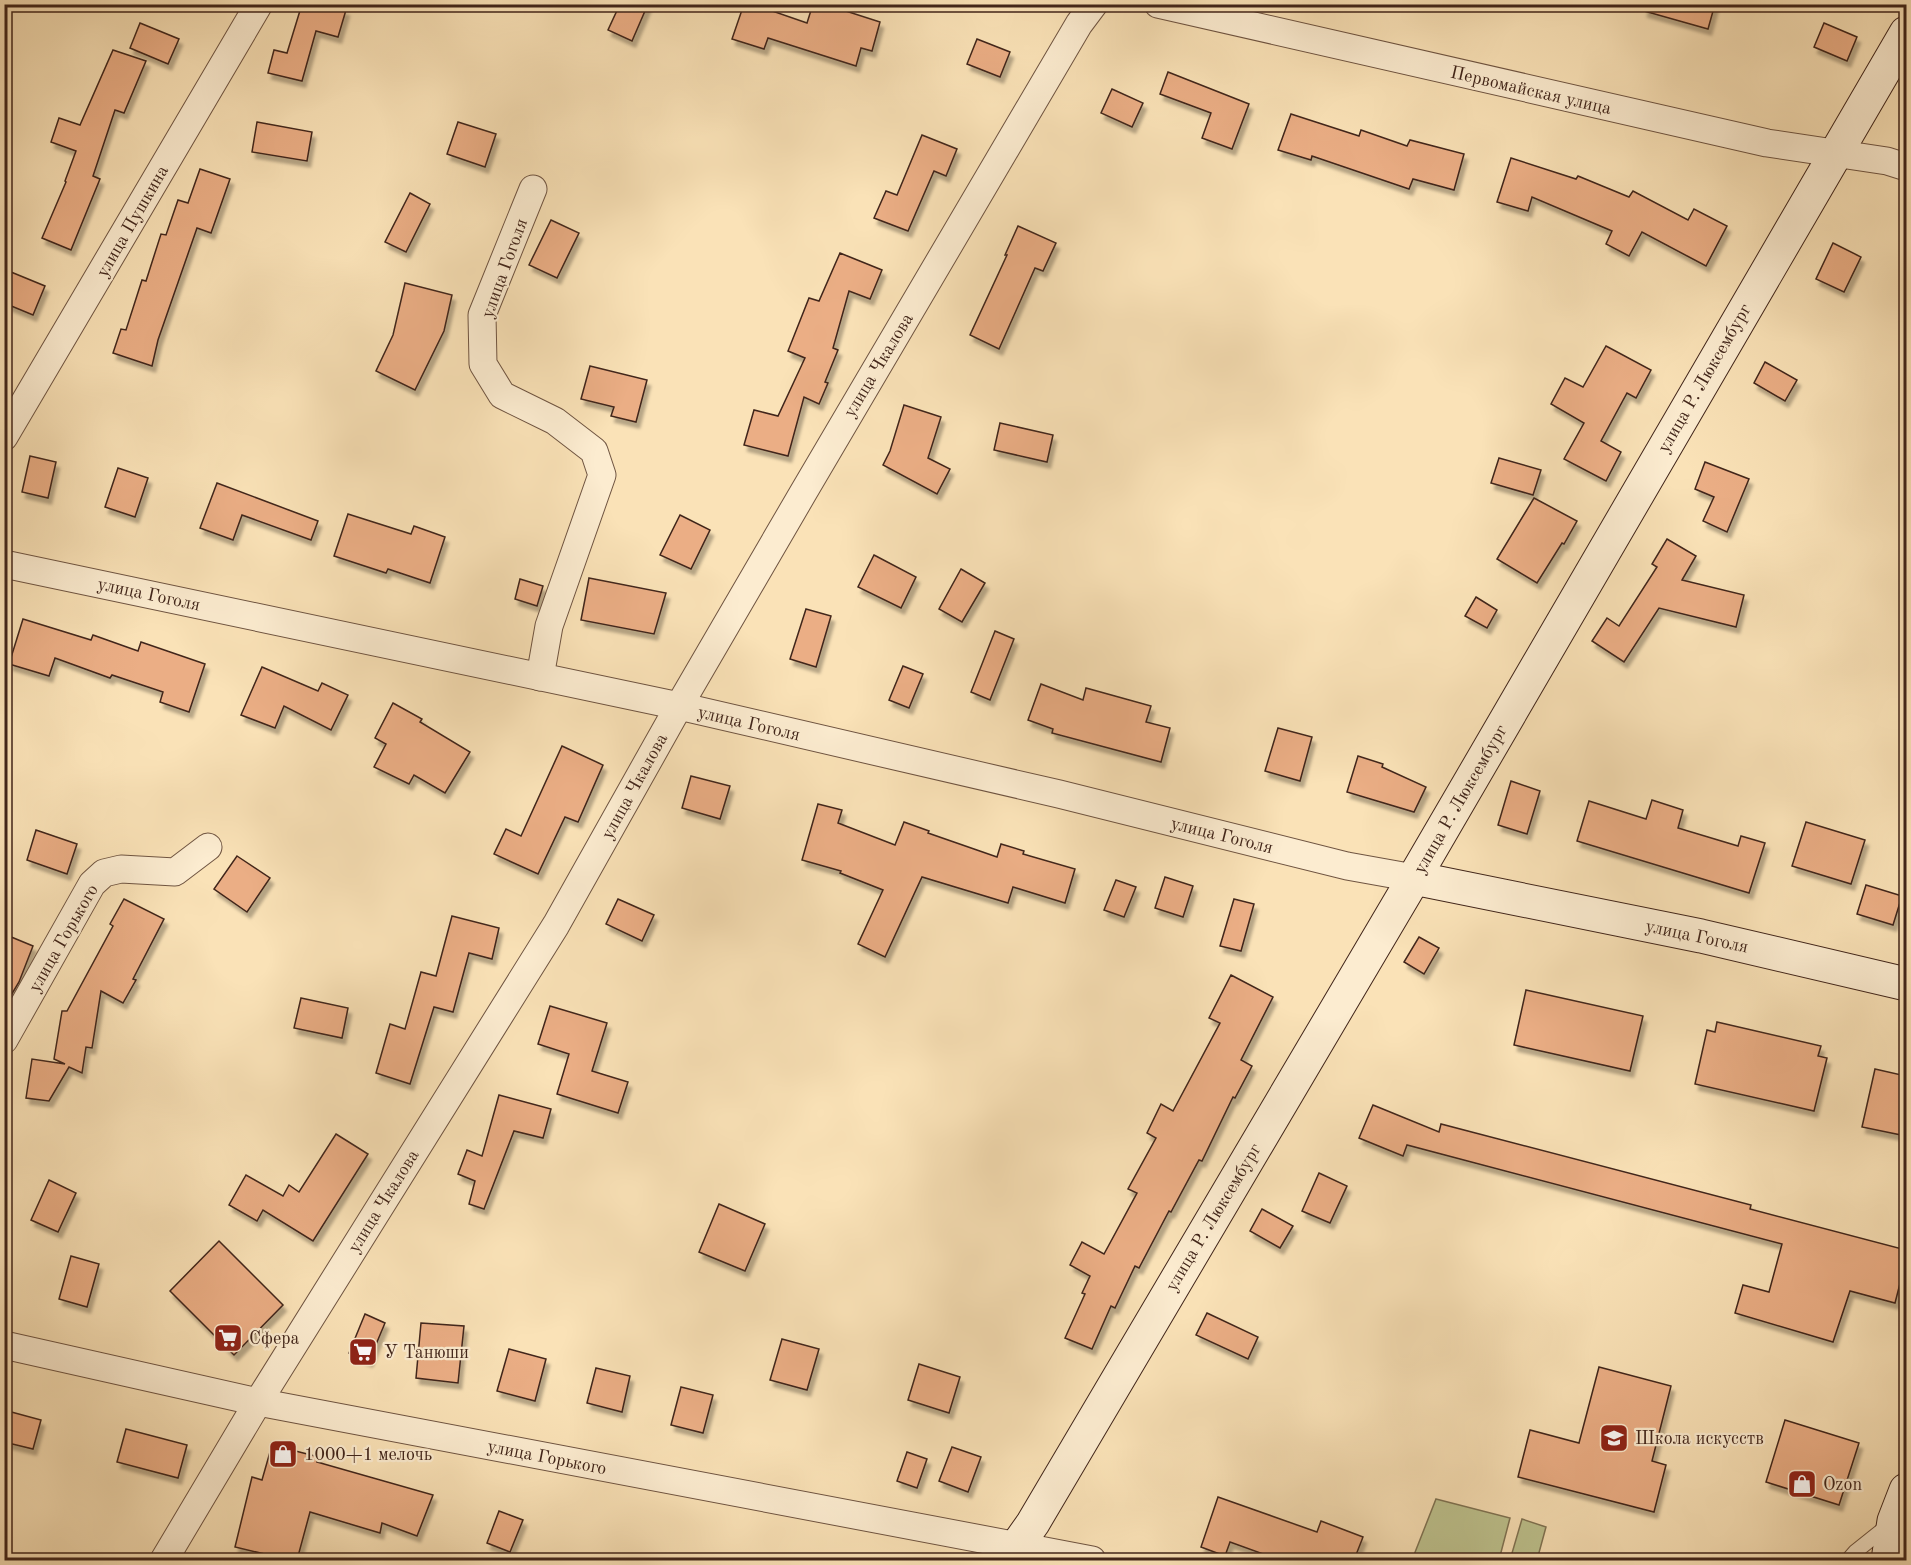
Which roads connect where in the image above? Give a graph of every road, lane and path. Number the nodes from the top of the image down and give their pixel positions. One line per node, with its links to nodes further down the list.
1 (259, 4): 8 (street, улица Пушкина)
2 (1094, 4): 11 (street, улица Чкалова)
3 (1158, 4): 5 (street, Первомайская улица)
4 (1906, 33): 5 (street, улица Р. Люксембург)
5 (1835, 154): 6 (street, Первомайская улица); 13 (street, улица Р. Люксембург)
6 (1906, 167)
7 (533, 189): 10 (street, улица Гоголя)
8 (4, 437)
9 (4, 564): 10 (street, улица Гоголя)
10 (540, 677): 11 (street, улица Гоголя)
11 (679, 706): 13 (street, улица Гоголя); 17 (street, улица Чкалова)
12 (208, 847): 15 (street, улица Горького)
13 (1414, 878): 14 (street, улица Гоголя); 20 (street, улица Р. Люксембург)
14 (1906, 984)
15 (4, 1040)
16 (4, 1345): 17 (street, улица Горького)
17 (258, 1402): 20 (street, улица Горького); 21 (street, улица Чкалова)
18 (1906, 1490): 19 (street)
19 (1894, 1521): 23 (lane); 24 (street)
20 (1011, 1554): 22 (street, улица Горького)
21 (164, 1560)
22 (1092, 1560)
23 (1848, 1560)
24 (1888, 1560)

